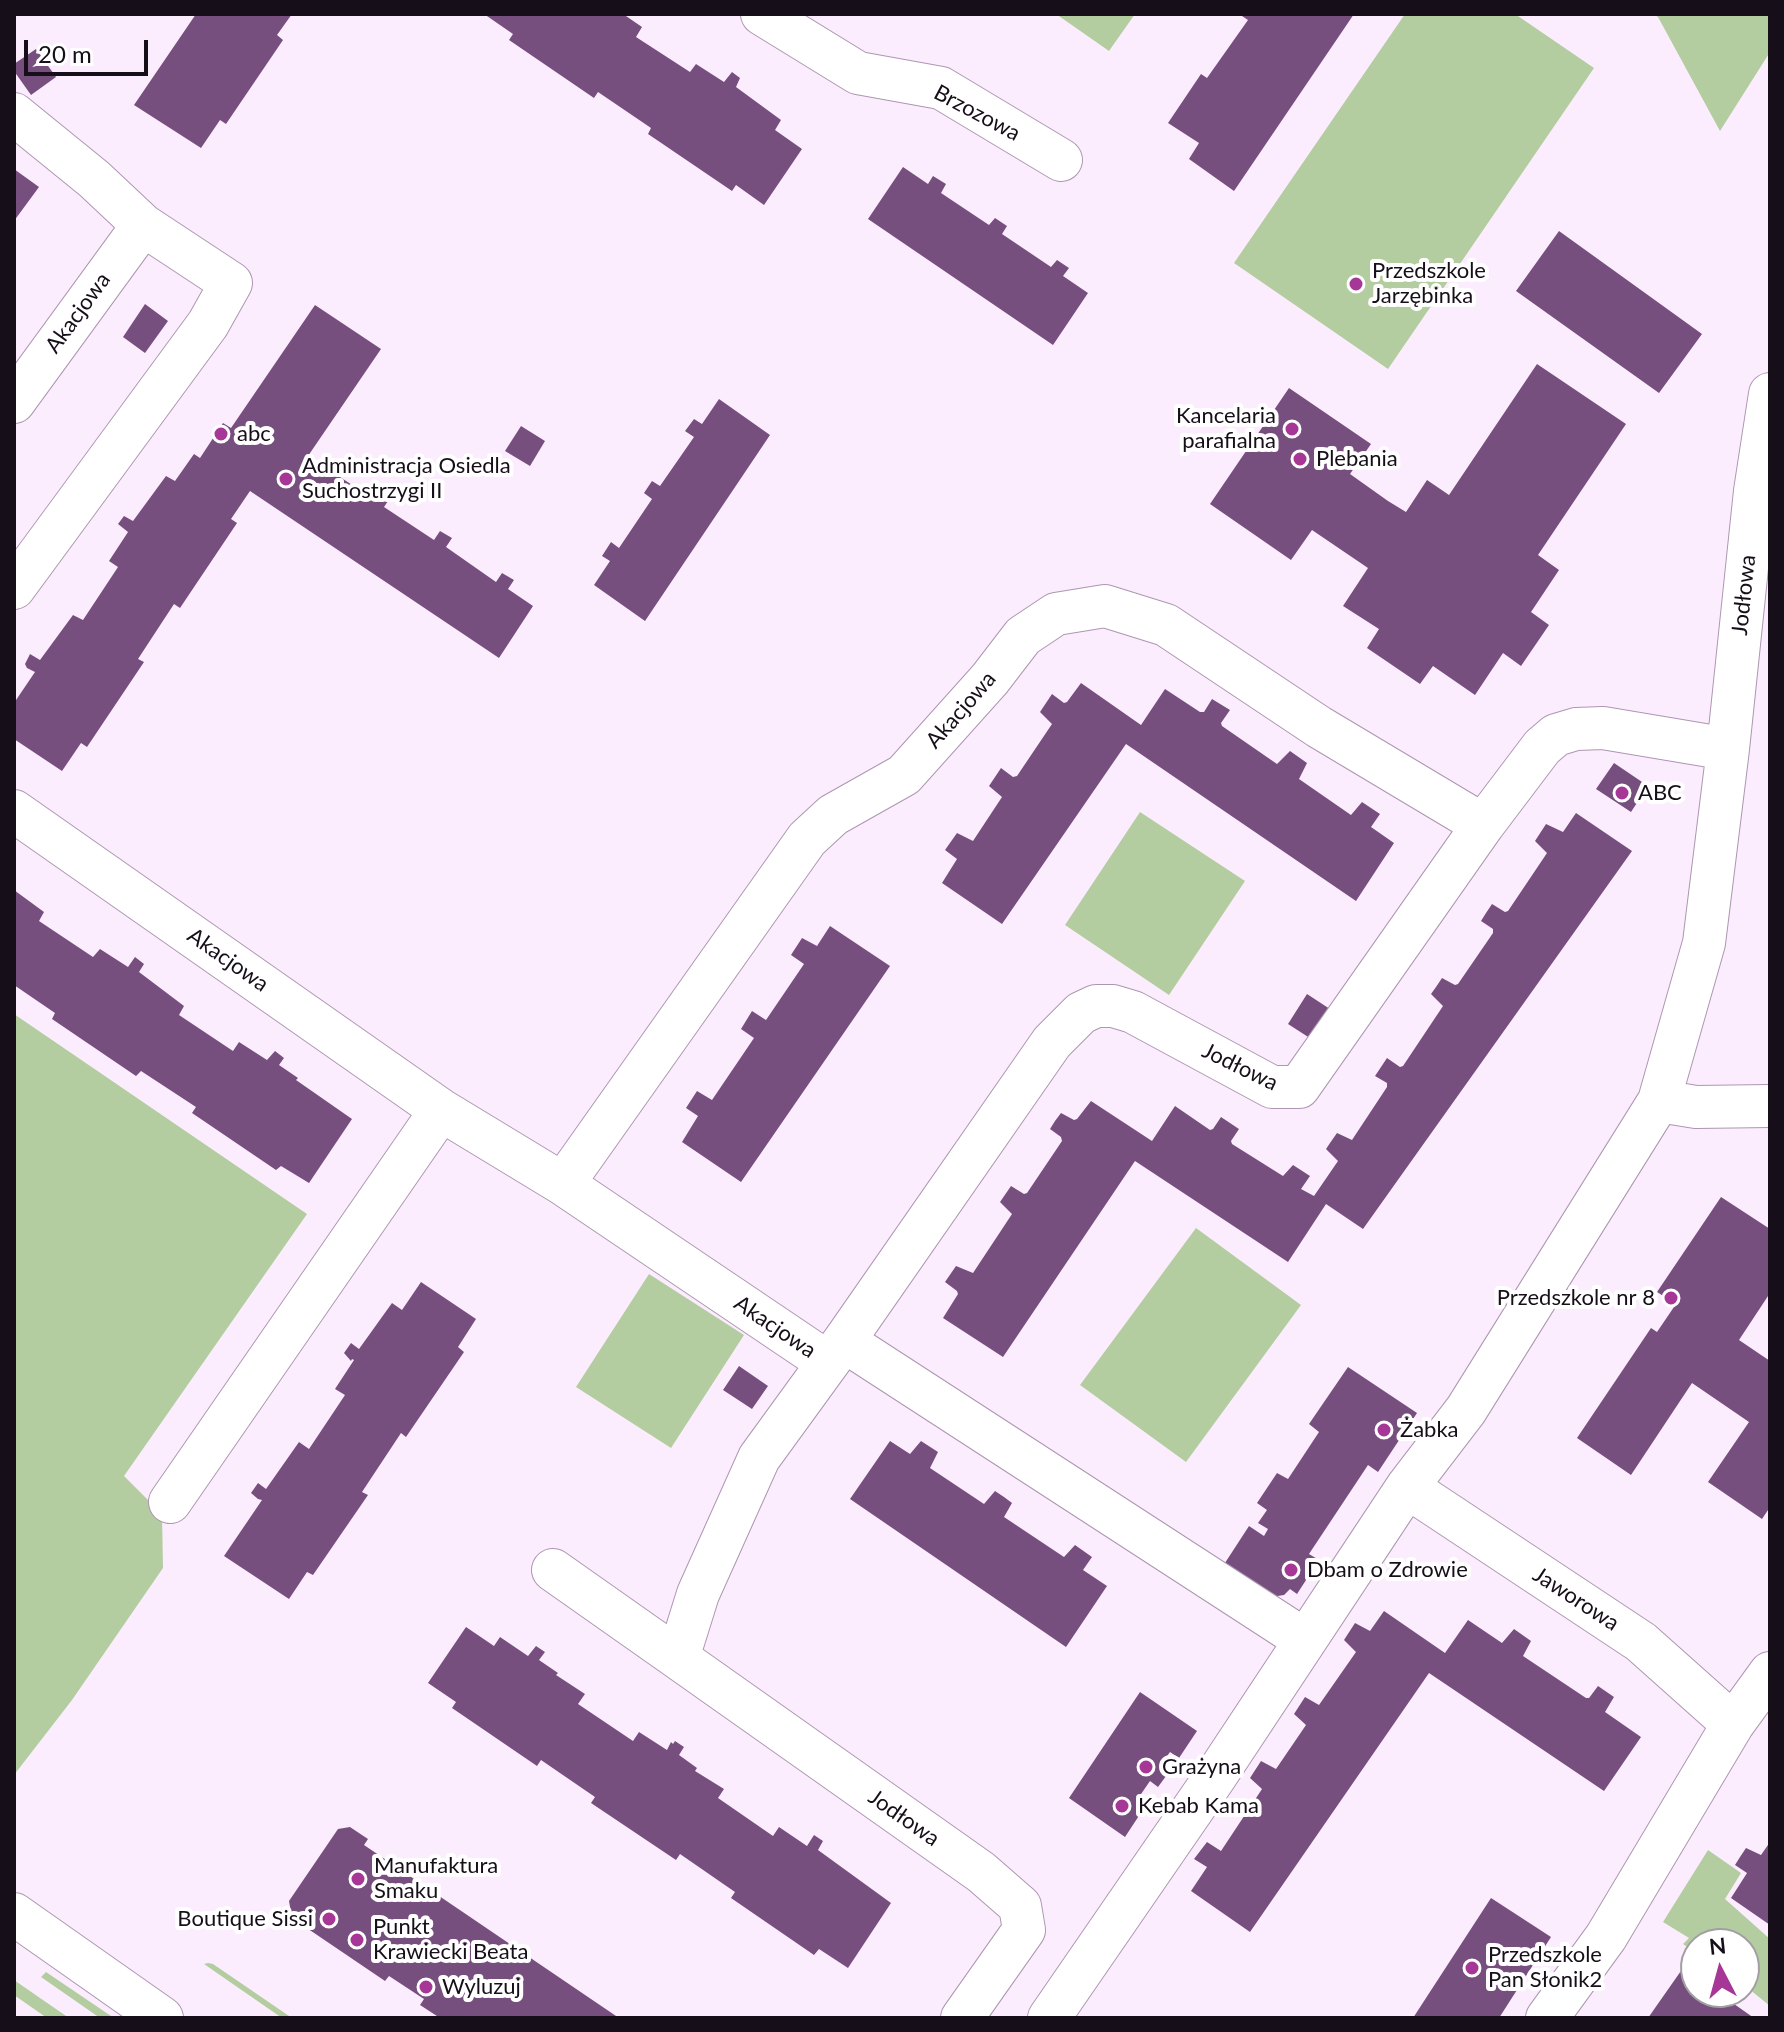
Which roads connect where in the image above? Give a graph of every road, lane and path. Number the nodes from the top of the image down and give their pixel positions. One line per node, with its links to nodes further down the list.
1 (762, 14): 3 (street, Brzozowa)
2 (14, 114): 4 (street)
3 (1061, 160)
4 (143, 225): 6 (street, Akacjowa); 7 (street)
5 (1770, 394): 8 (street, Jodłowa)
6 (14, 402)
7 (14, 588)
8 (1728, 749): 10 (street, Jodłowa); 11 (street, Jodłowa)
9 (14, 811): 13 (street, Akacjowa)
10 (1483, 825): 14 (street, Akacjowa); 15 (street, Jodłowa)
11 (1659, 1101): 12 (street); 16 (street, Jodłowa)
12 (1770, 1106)
13 (441, 1110): 14 (street, Akacjowa); 17 (street)
14 (563, 1184): 15 (street, Akacjowa)
15 (836, 1352): 19 (street); 20 (street, Jodłowa)
16 (1407, 1487): 19 (street, Jodłowa); 22 (street, Jaworowa)
17 (170, 1502)
18 (553, 1570): 20 (street, Jodłowa)
19 (1305, 1640): 26 (street, Jodłowa)
20 (678, 1658): 25 (street, Jodłowa)
21 (1770, 1673): 22 (street)
22 (1733, 1724): 27 (street)
23 (14, 1914): 24 (street)
24 (162, 2018)
25 (962, 2018)
26 (1049, 2018)
27 (1547, 2018)

